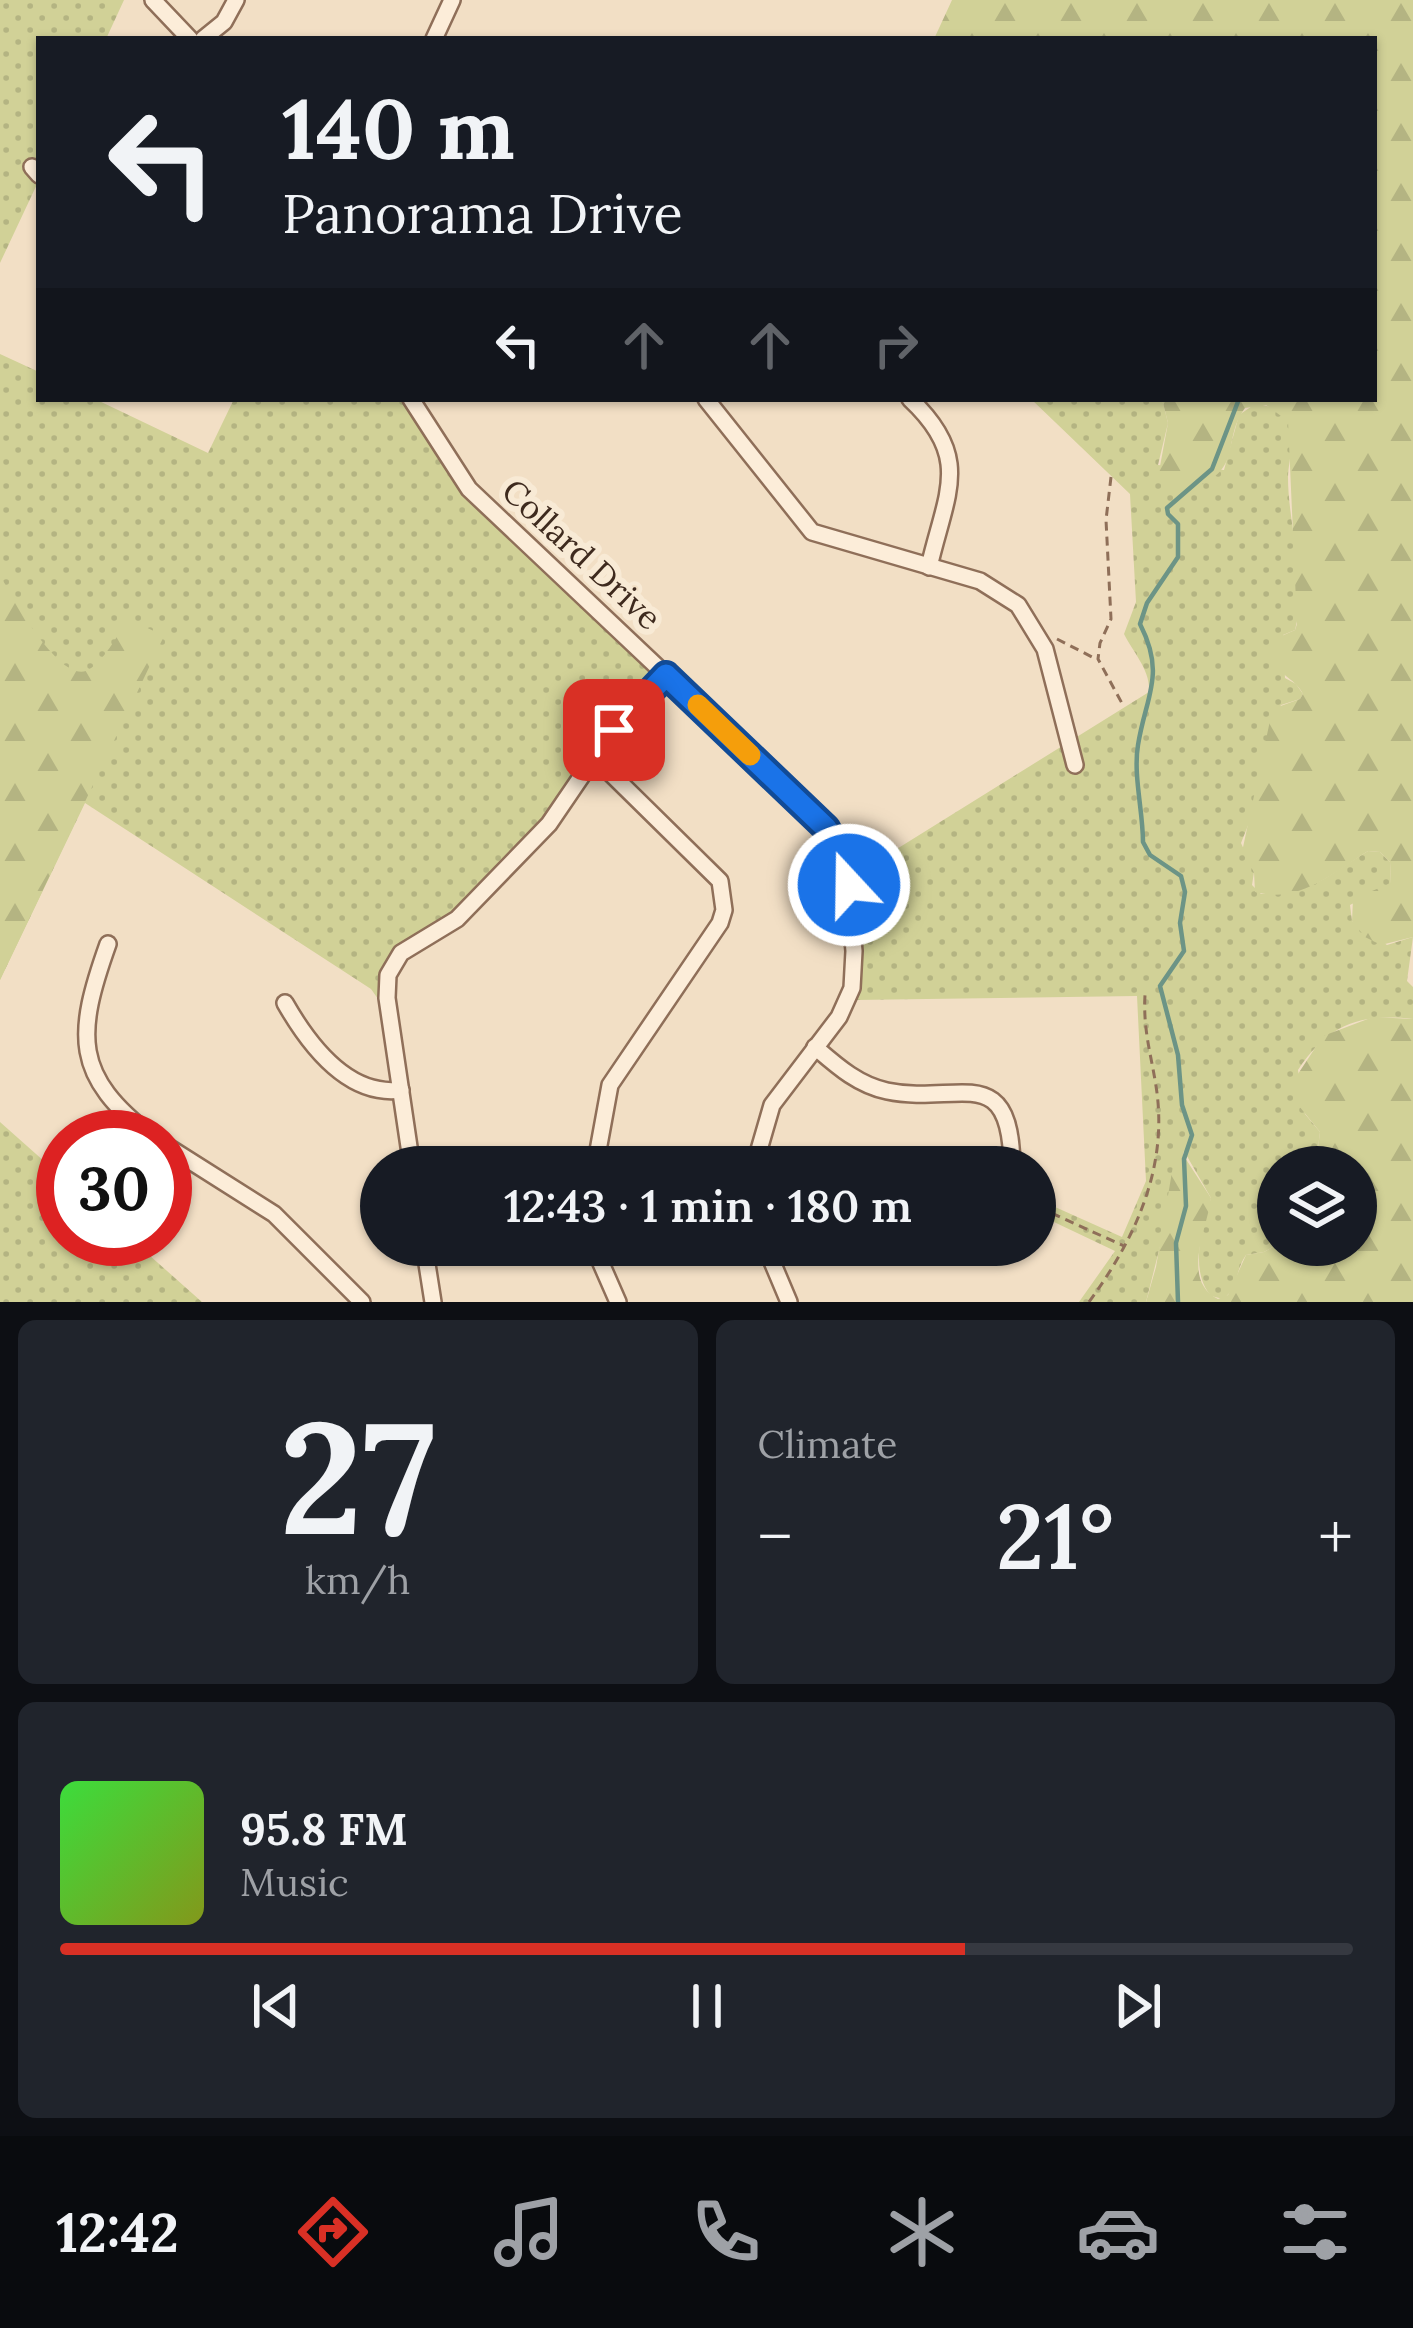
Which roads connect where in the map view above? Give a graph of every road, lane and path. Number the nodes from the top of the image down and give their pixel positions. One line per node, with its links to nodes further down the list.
1 (152, 0): 4 (street)
2 (236, 0): 5 (street)
3 (452, 0): 6 (street)
4 (187, 36)
5 (207, 36)
6 (435, 36)
7 (413, 402): 14 (street, Collard Drive)
8 (708, 402): 11 (street)
9 (913, 402): 11 (street)
10 (1111, 477): 13 (path)
11 (929, 567): 17 (street)
12 (1056, 639): 13 (path)
13 (1098, 659): 15 (path)
14 (666, 675): 16 (street); 21 (street, Collard Drive)
15 (1124, 706)
16 (593, 757): 22 (street); 25 (street)
17 (1075, 765)
18 (108, 944): 23 (street)
19 (1144, 995): 30 (path)
20 (285, 1003): 22 (street)
21 (815, 1047): 26 (street, Collard Drive); 27 (street)
22 (401, 1090): 24 (street)
23 (124, 1110)
24 (409, 1146)
25 (599, 1146)
26 (760, 1146)
27 (1011, 1146)
28 (192, 1162): 34 (street)
29 (1056, 1215): 30 (path)
30 (1125, 1247): 38 (path)
31 (427, 1266): 35 (street)
32 (602, 1266): 36 (street)
33 (774, 1266): 37 (street)
34 (362, 1302)
35 (433, 1302)
36 (618, 1302)
37 (789, 1302)
38 (1089, 1302)

